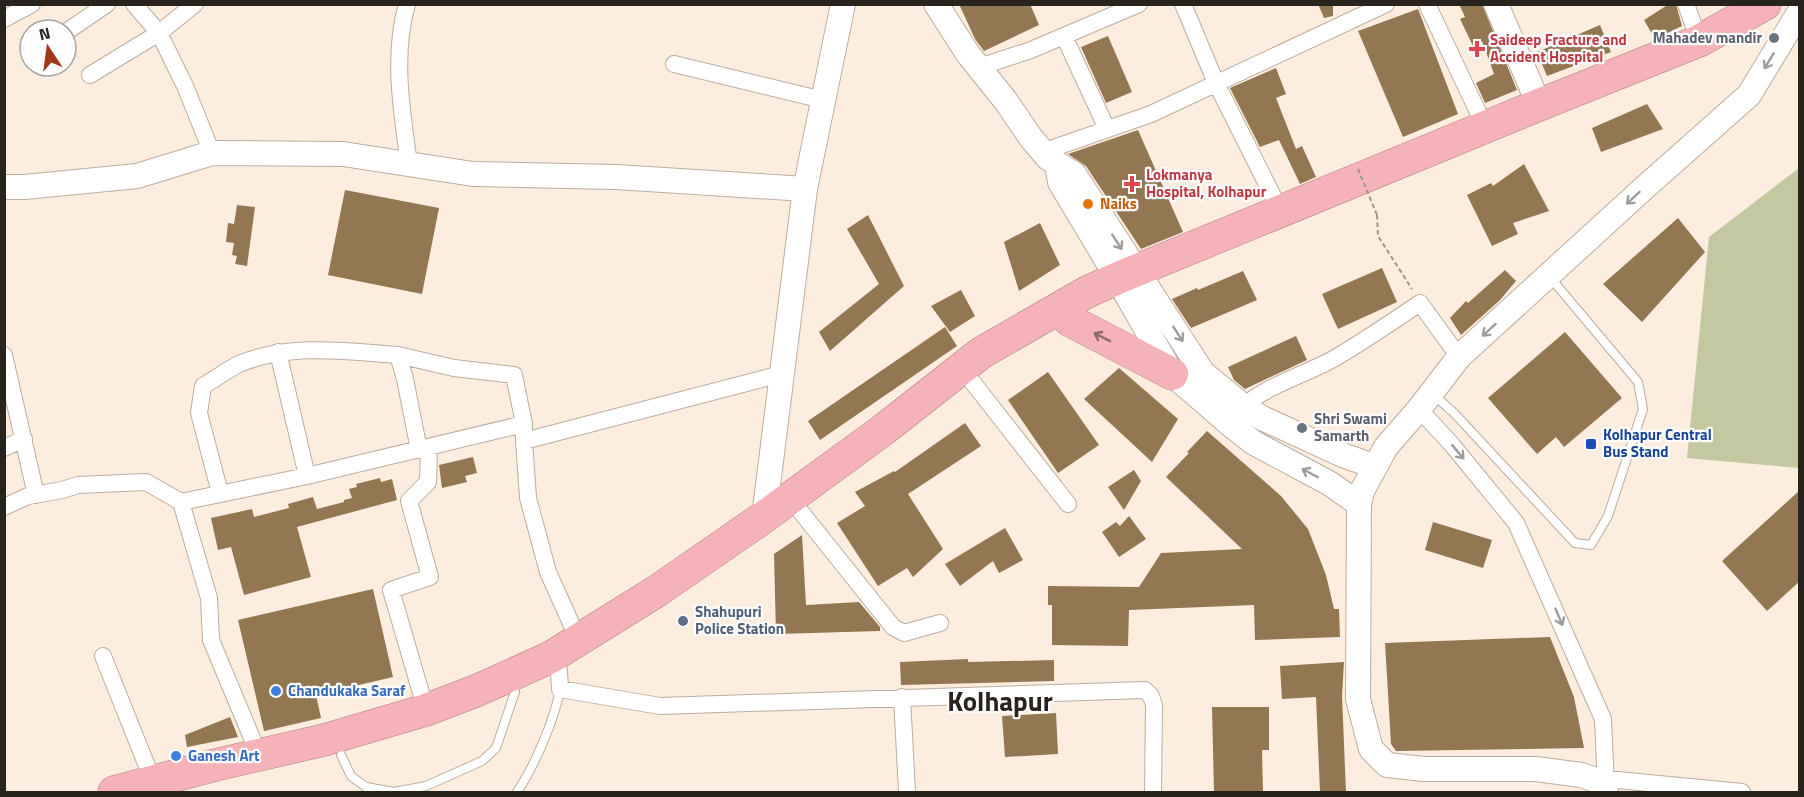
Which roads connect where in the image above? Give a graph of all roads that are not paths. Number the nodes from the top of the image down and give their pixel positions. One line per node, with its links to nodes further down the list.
1 (32, 4): 17 (street)
2 (134, 4): 19 (street)
3 (195, 4): 19 (street)
4 (407, 4): 32 (street)
5 (843, 4): 26 (street)
6 (936, 4): 23 (street)
7 (1139, 4): 20 (street)
8 (1183, 4): 25 (street)
9 (1386, 4): 25 (street)
10 (1427, 4): 28 (street)
11 (1496, 4): 27 (street)
12 (1686, 4): 21 (street)
13 (1765, 4): 21 (highway)
14 (1789, 4): 37 (highway)
15 (105, 5): 18 (street)
16 (1800, 11): 36 (street, one-way to 36)
17 (4, 19)
18 (78, 24)
19 (159, 33): 24 (street); 30 (street)
20 (1064, 36): 23 (street); 29 (street)
21 (1700, 41): 27 (highway)
22 (674, 64): 26 (street)
23 (979, 67): 31 (street)
24 (90, 75)
25 (1216, 83): 29 (street); 35 (street)
26 (823, 100): 34 (street)
27 (1539, 105): 28 (highway)
28 (1485, 127): 35 (highway)
29 (1107, 129): 31 (street)
30 (212, 153): 32 (street); 33 (street)
31 (1050, 158): 37 (street)
32 (409, 164): 34 (street)
33 (4, 187)
34 (805, 189): 43 (street)
35 (1281, 212): 37 (highway)
36 (1549, 276): 42 (street, one-way to 42); 47 (lane)
37 (1131, 281): 38 (highway); 44 (street); 48 (street, one-way to 48); 63 (highway)
38 (1069, 321): 44 (highway, one-way to 38); 45 (highway)
39 (278, 352): 41 (street); 55 (street); 56 (street)
40 (4, 355): 46 (street)
41 (398, 355): 49 (street); 53 (street)
42 (1459, 357): 47 (street); 48 (street)
43 (781, 374): 51 (street); 63 (street)
44 (1172, 374): 48 (street)
45 (970, 379): 59 (street); 62 (highway)
46 (8, 384): 50 (street)
47 (1425, 401): 54 (street); 73 (street, one-way to 73)
48 (1237, 416): 54 (street); 60 (street, one-way to 48)
49 (524, 424): 51 (street); 53 (street)
50 (24, 439): 52 (street); 57 (street)
51 (524, 441): 65 (street)
52 (4, 448)
53 (424, 449): 55 (street); 70 (street)
54 (1374, 466): 60 (street)
55 (307, 476): 56 (street)
56 (220, 494): 58 (street)
57 (36, 495): 58 (street); 61 (street)
58 (182, 501): 71 (street)
59 (1068, 504)
60 (1359, 504): 73 (street)
61 (4, 507)
62 (796, 507): 64 (street); 67 (highway)
63 (764, 517): 65 (highway)
64 (940, 623)
65 (579, 641): 67 (highway)
66 (103, 656): 74 (street)
67 (556, 672): 68 (highway); 69 (street); 78 (lane)
68 (514, 683): 70 (highway); 72 (highway); 75 (lane)
69 (902, 697): 79 (street); 80 (street)
70 (426, 710): 71 (highway)
71 (259, 755): 74 (highway)
72 (341, 755): 75 (lane); 77 (highway)
73 (1606, 783): 81 (street)
74 (155, 787): 76 (highway)
75 (426, 789)
76 (114, 792)
77 (197, 792)
78 (517, 792)
79 (907, 792)
80 (1153, 792)
81 (1742, 792)

